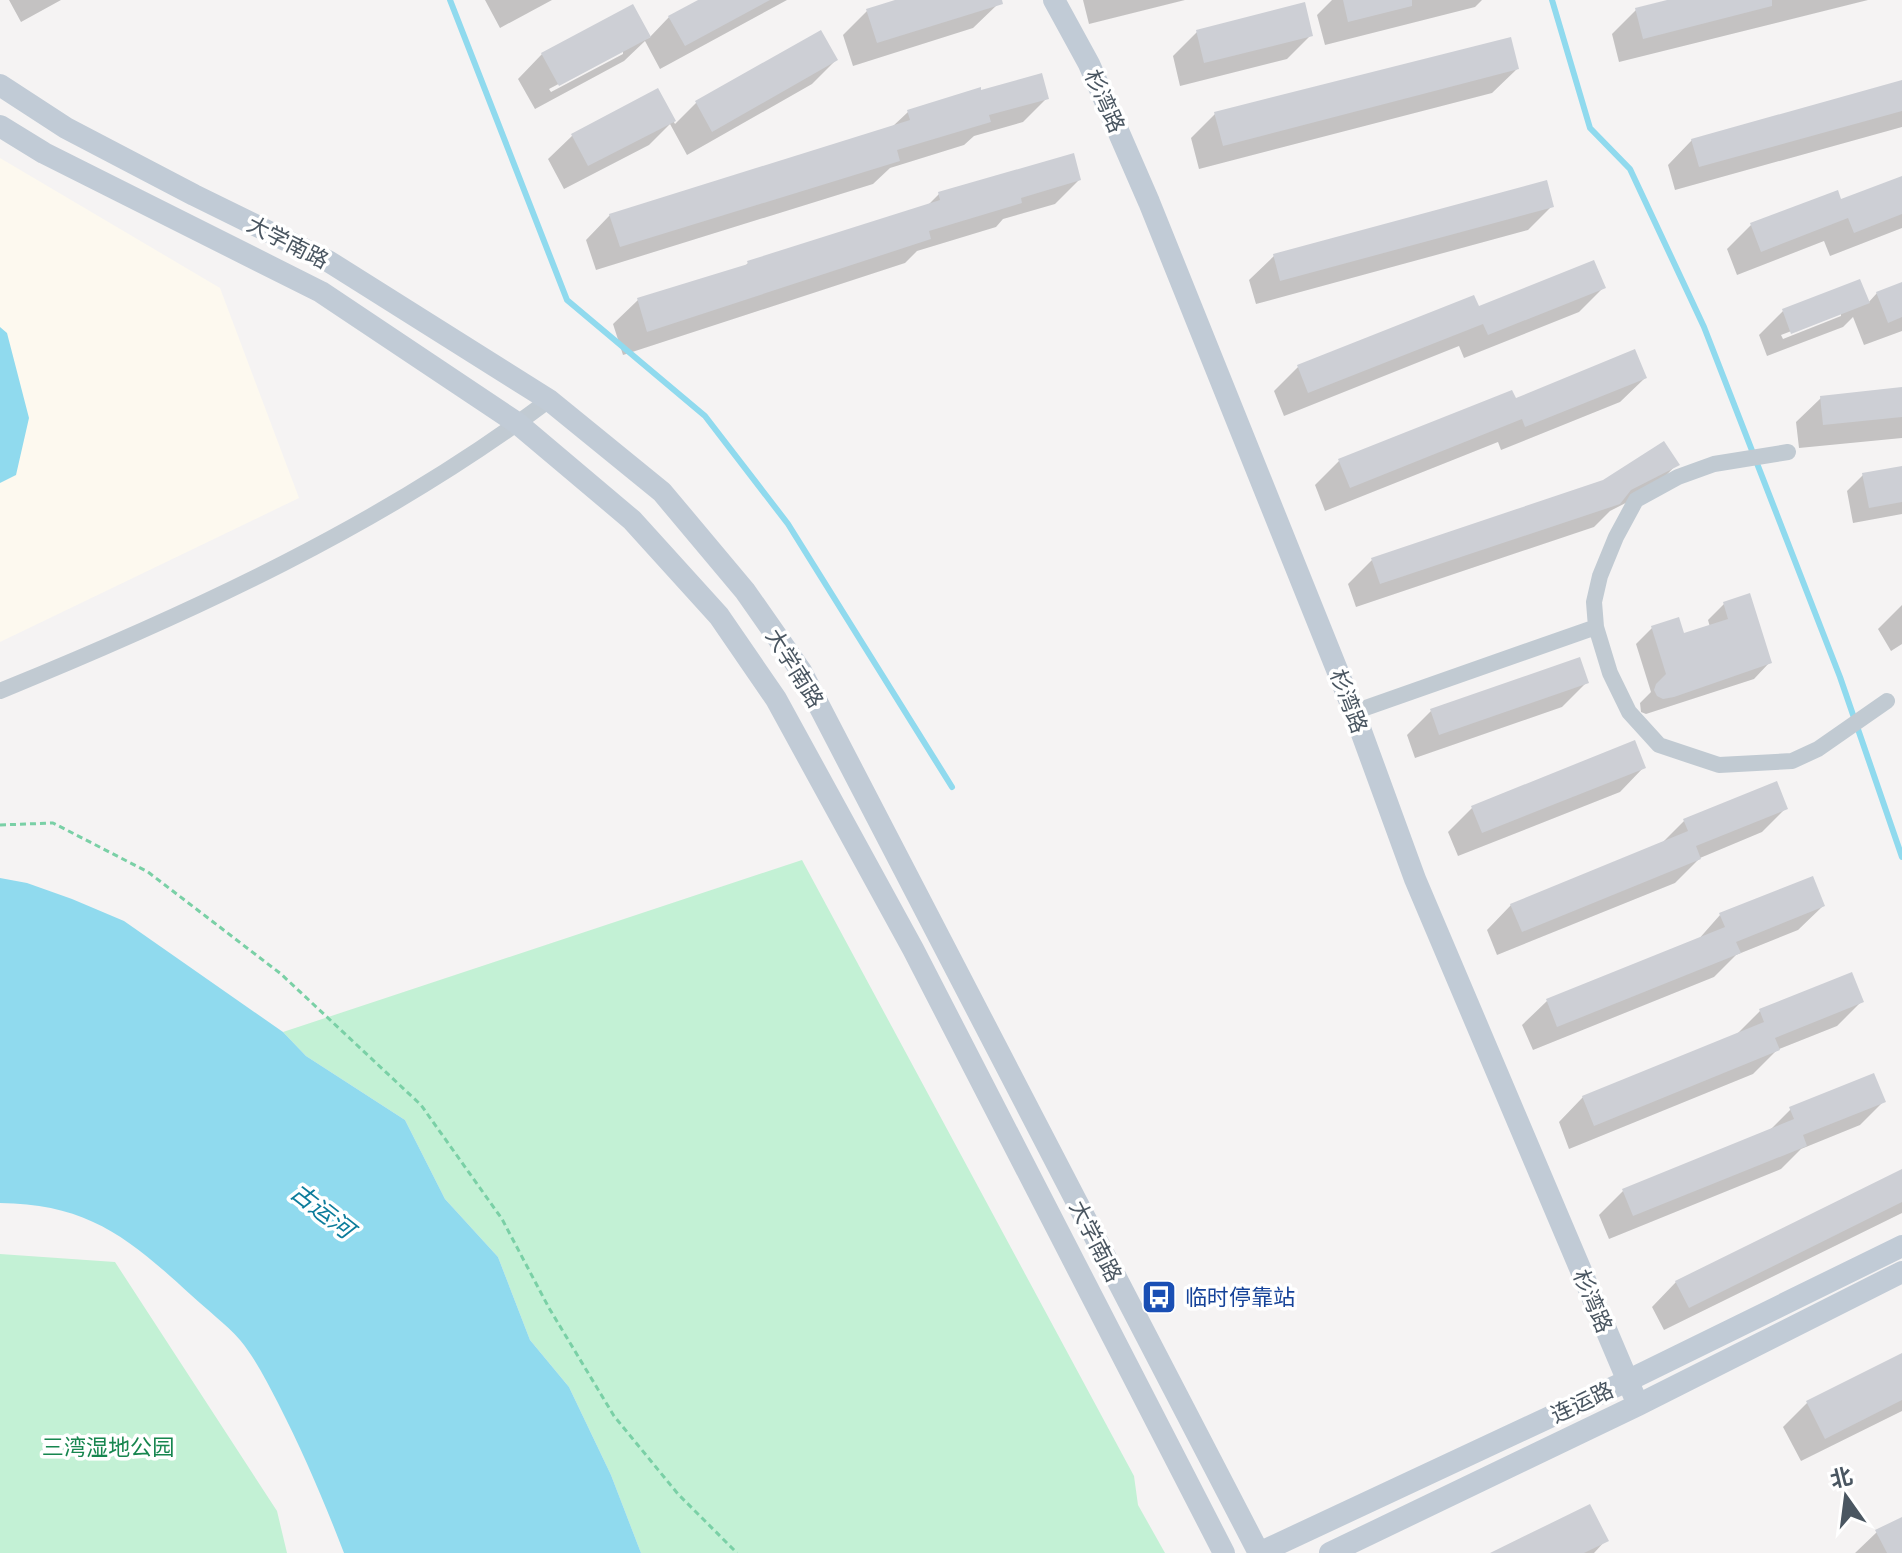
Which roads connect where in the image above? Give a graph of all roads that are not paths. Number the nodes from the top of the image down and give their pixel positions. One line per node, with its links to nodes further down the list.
1 (1054, 0): 10 (main road, 杉湾路)
2 (0, 85): 4 (main road, 大学南路)
3 (0, 126): 5 (main road, 大学南路)
4 (549, 400): 5 (street); 16 (main road, 大学南路)
5 (517, 423): 8 (street); 15 (main road, 大学南路)
6 (1788, 452): 7 (street)
7 (1596, 627): 9 (street); 10 (street)
8 (0, 691)
9 (1887, 701)
10 (1354, 712): 13 (main road, 杉湾路)
11 (1902, 1246): 13 (main road, 连运路)
12 (1902, 1272): 14 (main road, 连运路)
13 (1627, 1381): 14 (main road, 杉湾路); 16 (main road, 连运路)
14 (1638, 1405): 17 (main road, 连运路)
15 (1224, 1553)
16 (1259, 1553)
17 (1330, 1553)

